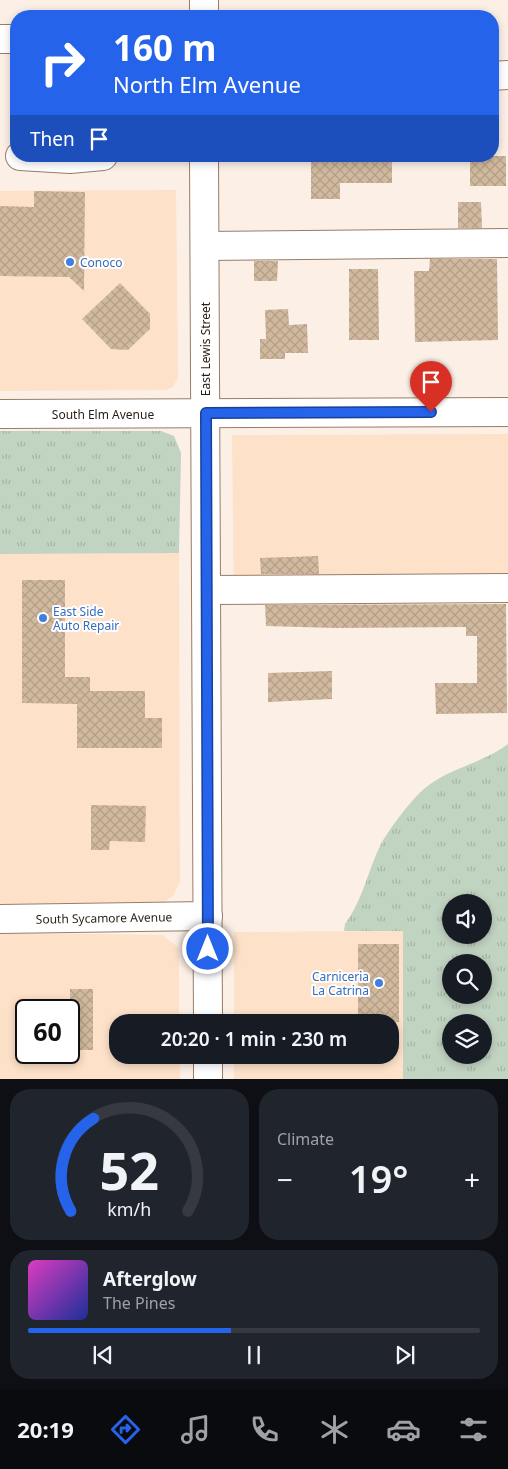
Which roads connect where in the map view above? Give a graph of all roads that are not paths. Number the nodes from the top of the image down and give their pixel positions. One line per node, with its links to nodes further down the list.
1 (204, 162): 3 (main road, East Lewis Street)
2 (508, 243): 3 (main road)
3 (205, 246): 5 (main road, East Lewis Street)
4 (508, 412): 5 (main road, South Elm Avenue)
5 (206, 413): 6 (main road, South Elm Avenue); 8 (main road, East Lewis Street)
6 (0, 414)
7 (508, 588): 8 (main road)
8 (207, 590): 9 (main road, East Lewis Street)
9 (208, 916): 10 (main road, South Sycamore Avenue); 11 (main road, East Lewis Street)
10 (0, 919)
11 (208, 1014)
12 (208, 1064): 13 (main road)
13 (208, 1079)

